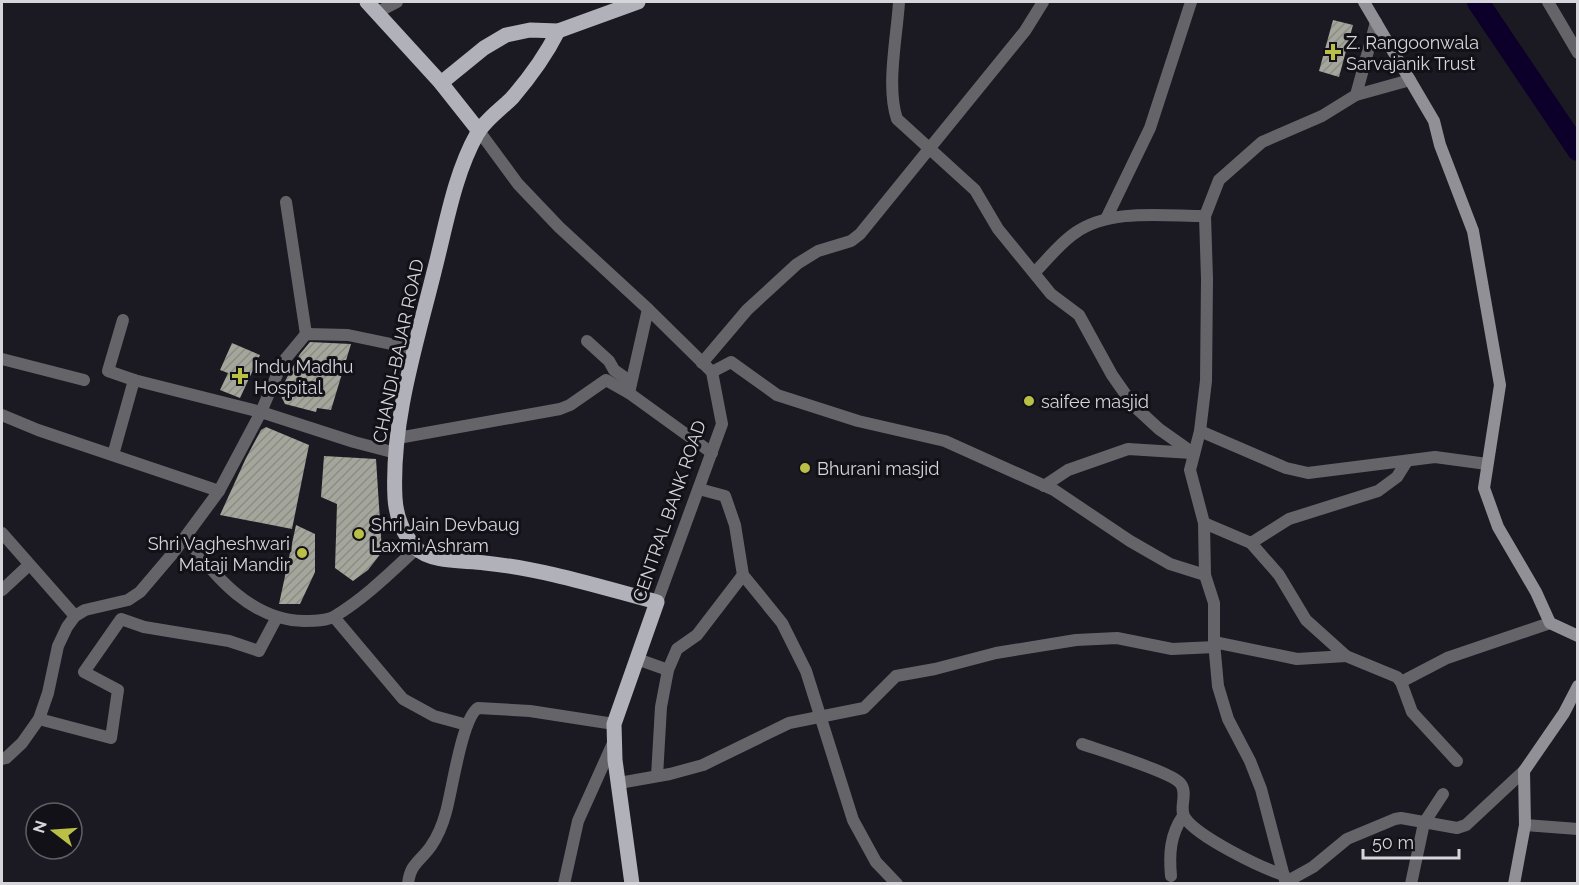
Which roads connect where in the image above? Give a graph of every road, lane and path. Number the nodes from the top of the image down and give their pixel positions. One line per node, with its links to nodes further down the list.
1 (397, 2): 8 (street)
2 (638, 2): 10 (main road)
3 (899, 2): 16 (street)
4 (1043, 2): 16 (street)
5 (1191, 2): 19 (street)
6 (1364, 2): 9 (street)
7 (1548, 2): 11 (street)
8 (371, 7): 13 (main road)
9 (1376, 22): 12 (street); 14 (street)
10 (558, 31): 13 (main road); 15 (main road)
11 (1578, 53)
12 (1410, 80): 14 (street); 40 (street)
13 (441, 84): 15 (main road)
14 (1356, 94): 18 (street)
15 (479, 131): 21 (street); 25 (main road, CHANDI-BAJAR ROAD)
16 (931, 149): 20 (street); 27 (street)
17 (286, 202): 23 (street)
18 (1205, 216): 19 (street); 34 (street)
19 (1106, 219): 20 (street)
20 (1035, 272): 37 (street)
21 (648, 309): 27 (street); 31 (street)
22 (123, 320): 30 (street)
23 (306, 334): 25 (street); 32 (street)
24 (587, 341): 31 (street)
25 (415, 349): 35 (main road, CHANDI-BAJAR ROAD)
26 (2, 359): 29 (street)
27 (702, 363): 28 (street)
28 (712, 372): 36 (street, CENTRAL BANK ROAD); 41 (street)
29 (84, 380)
30 (134, 380): 32 (street); 38 (street)
31 (630, 387): 35 (street); 36 (street)
32 (261, 412): 35 (street); 43 (street)
33 (2, 415): 38 (street)
34 (1200, 430): 37 (street); 39 (street)
35 (397, 446): 48 (main road, CHANDI-BAJAR ROAD)
36 (712, 453): 42 (street, CENTRAL BANK ROAD)
37 (1193, 453): 41 (street); 44 (street)
38 (113, 455): 43 (street)
39 (1407, 461): 40 (street); 47 (street)
40 (1487, 464): 57 (street)
41 (1044, 486): 50 (street)
42 (699, 489): 51 (street); 53 (street, CENTRAL BANK ROAD)
43 (219, 491): 46 (street)
44 (1204, 523): 47 (street); 50 (street)
45 (2, 533): 49 (street)
46 (186, 537): 54 (street); 55 (street)
47 (1251, 543): 60 (street)
48 (416, 549): 53 (main road); 56 (street)
49 (29, 565): 52 (street); 54 (street)
50 (1205, 574): 59 (street)
51 (743, 575): 62 (street); 65 (street)
52 (2, 590)
53 (657, 602): 61 (main road, CENTRAL BANK ROAD)
54 (75, 616): 66 (street)
55 (277, 617): 56 (street); 66 (street)
56 (334, 617): 68 (street)
57 (1550, 623): 58 (street); 63 (street)
58 (1578, 636)
59 (1214, 644): 60 (street); 65 (street); 82 (street)
60 (1346, 656): 63 (street)
61 (637, 659): 62 (street); 67 (main road, CENTRAL BANK ROAD)
62 (668, 670): 74 (street)
63 (1401, 682): 72 (street)
64 (1578, 687): 73 (street)
65 (820, 717): 74 (street); 86 (street)
66 (39, 719): 71 (street)
67 (614, 724): 68 (street); 69 (main road, CENTRAL BANK ROAD)
68 (467, 725): 83 (street)
69 (614, 740): 75 (main road, CENTRAL BANK ROAD); 84 (street)
70 (1082, 744): 77 (street)
71 (2, 759)
72 (1456, 761)
73 (1524, 771): 78 (street); 79 (street)
74 (657, 776): 75 (street)
75 (619, 783): 85 (main road, CENTRAL BANK ROAD)
76 (1443, 794): 78 (street)
77 (1183, 816): 81 (street); 82 (street)
78 (1424, 823): 82 (street); 87 (street)
79 (1525, 825): 80 (street); 88 (street)
80 (1578, 830)
81 (1171, 876)
82 (1285, 880)
83 (408, 884)
84 (564, 884)
85 (632, 884)
86 (897, 884)
87 (1412, 884)
88 (1514, 884)

